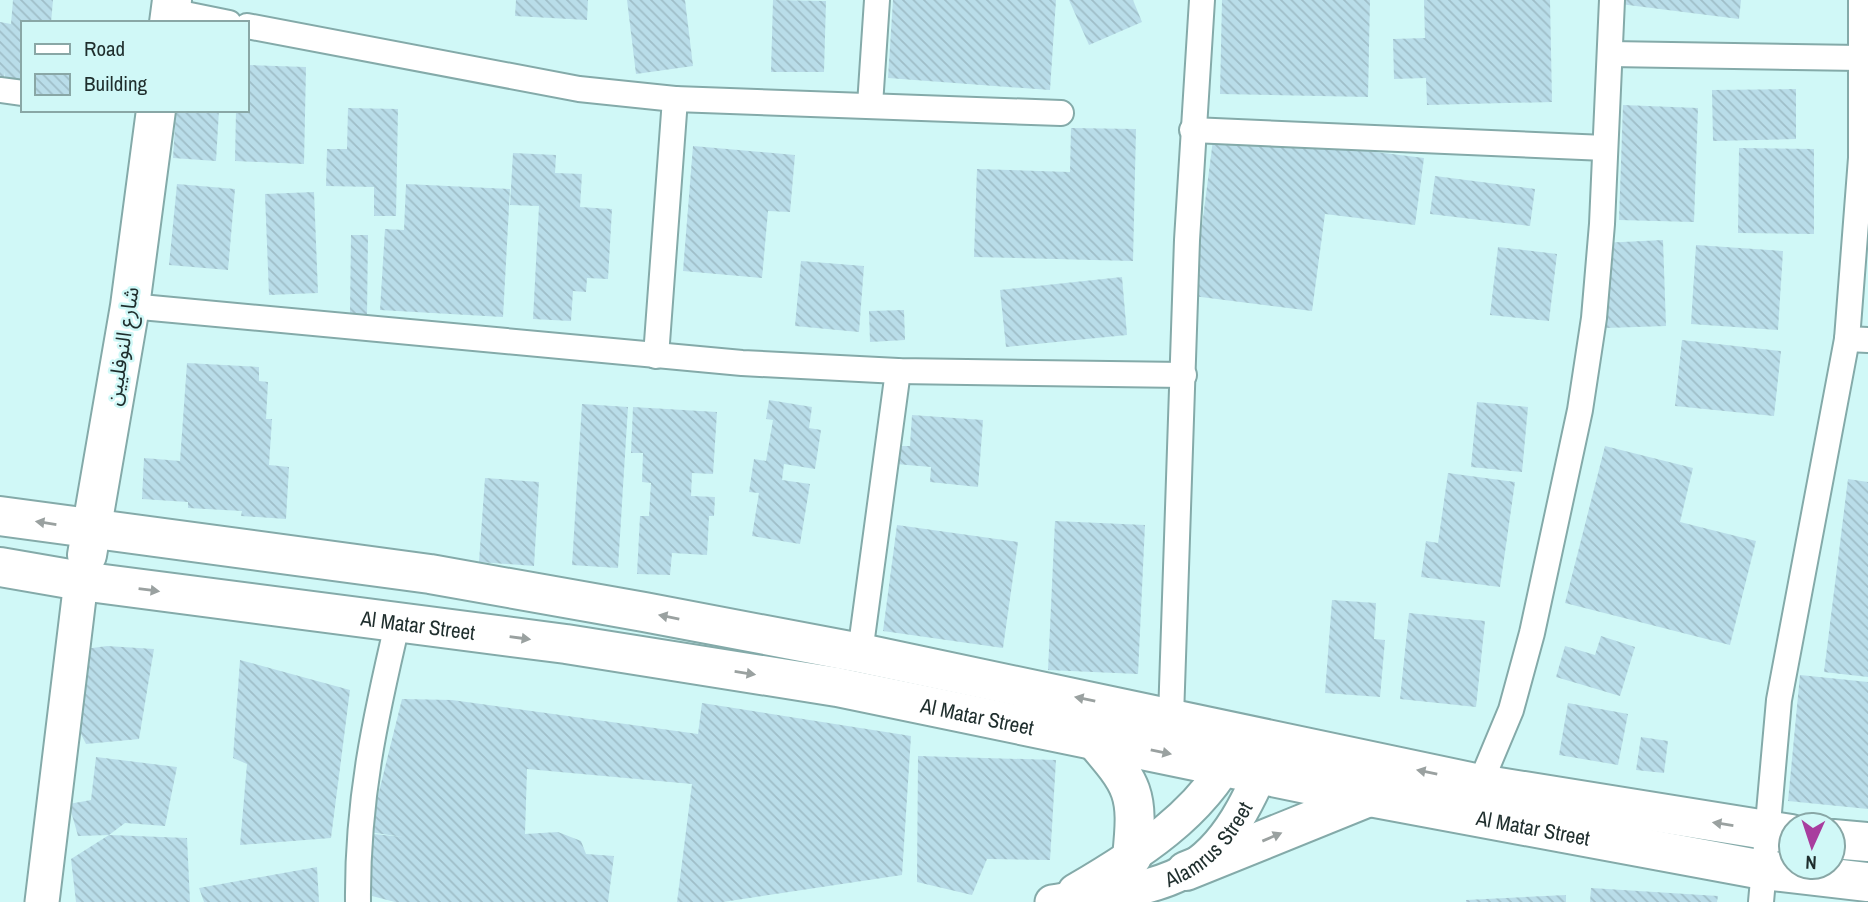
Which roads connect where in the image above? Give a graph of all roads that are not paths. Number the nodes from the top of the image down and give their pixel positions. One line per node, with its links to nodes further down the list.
1 (877, 0): 13 (street)
2 (1202, 0): 16 (street)
3 (1612, 0): 8 (street)
4 (1860, 0): 9 (street)
5 (170, 11): 6 (street)
6 (219, 21)
7 (248, 26): 12 (street)
8 (1610, 54): 9 (street); 17 (street)
9 (1860, 58): 19 (street)
10 (0, 90): 11 (street)
11 (21, 93)
12 (675, 99): 13 (street); 20 (street)
13 (870, 105): 15 (street)
14 (148, 112): 18 (main road, شارع النوفليين)
15 (1061, 113)
16 (1192, 130): 17 (street); 22 (street)
17 (1605, 148): 32 (street)
18 (130, 306): 20 (street); 24 (main road, شارع النوفليين)
19 (1857, 340): 34 (street)
20 (656, 356): 21 (street)
21 (898, 371): 22 (street); 28 (street)
22 (1184, 375): 29 (street)
23 (0, 516): 24 (main road, Al Matar Street, one-way to 23)
24 (92, 530): 26 (main road, شارع النوفليين); 28 (main road, Al Matar Street, one-way to 24)
25 (0, 567): 26 (main road, Al Matar Street)
26 (81, 581): 27 (main road, Al Matar Street, one-way to 27); 44 (street)
27 (398, 621): 30 (main road, Al Matar Street, one-way to 30); 45 (street)
28 (860, 653): 29 (main road, Al Matar Street, one-way to 28)
29 (1171, 717): 31 (main road, Al Matar Street)
30 (1092, 737): 31 (main road, Al Matar Street, one-way to 31); 39 (main road)
31 (1251, 754): 32 (main road, Al Matar Street, one-way to 31); 33 (main road, Al Matar Street); 39 (street, Alamrus Street); 40 (street, Alamrus Street)
32 (1480, 784): 35 (main road, Al Matar Street, one-way to 32)
33 (1369, 797): 40 (main road, one-way to 33); 42 (main road, Al Matar Street)
34 (1779, 811)
35 (1777, 832)
36 (1777, 838): 42 (street)
37 (1847, 840): 38 (main road)
38 (1868, 842)
39 (1132, 857): 43 (street, Alamrus Street)
40 (1186, 872): 43 (street, Alamrus Street)
41 (1868, 882): 42 (main road, Al Matar Street)
42 (1762, 886)
43 (1055, 901)
44 (42, 902)
45 (358, 902)

